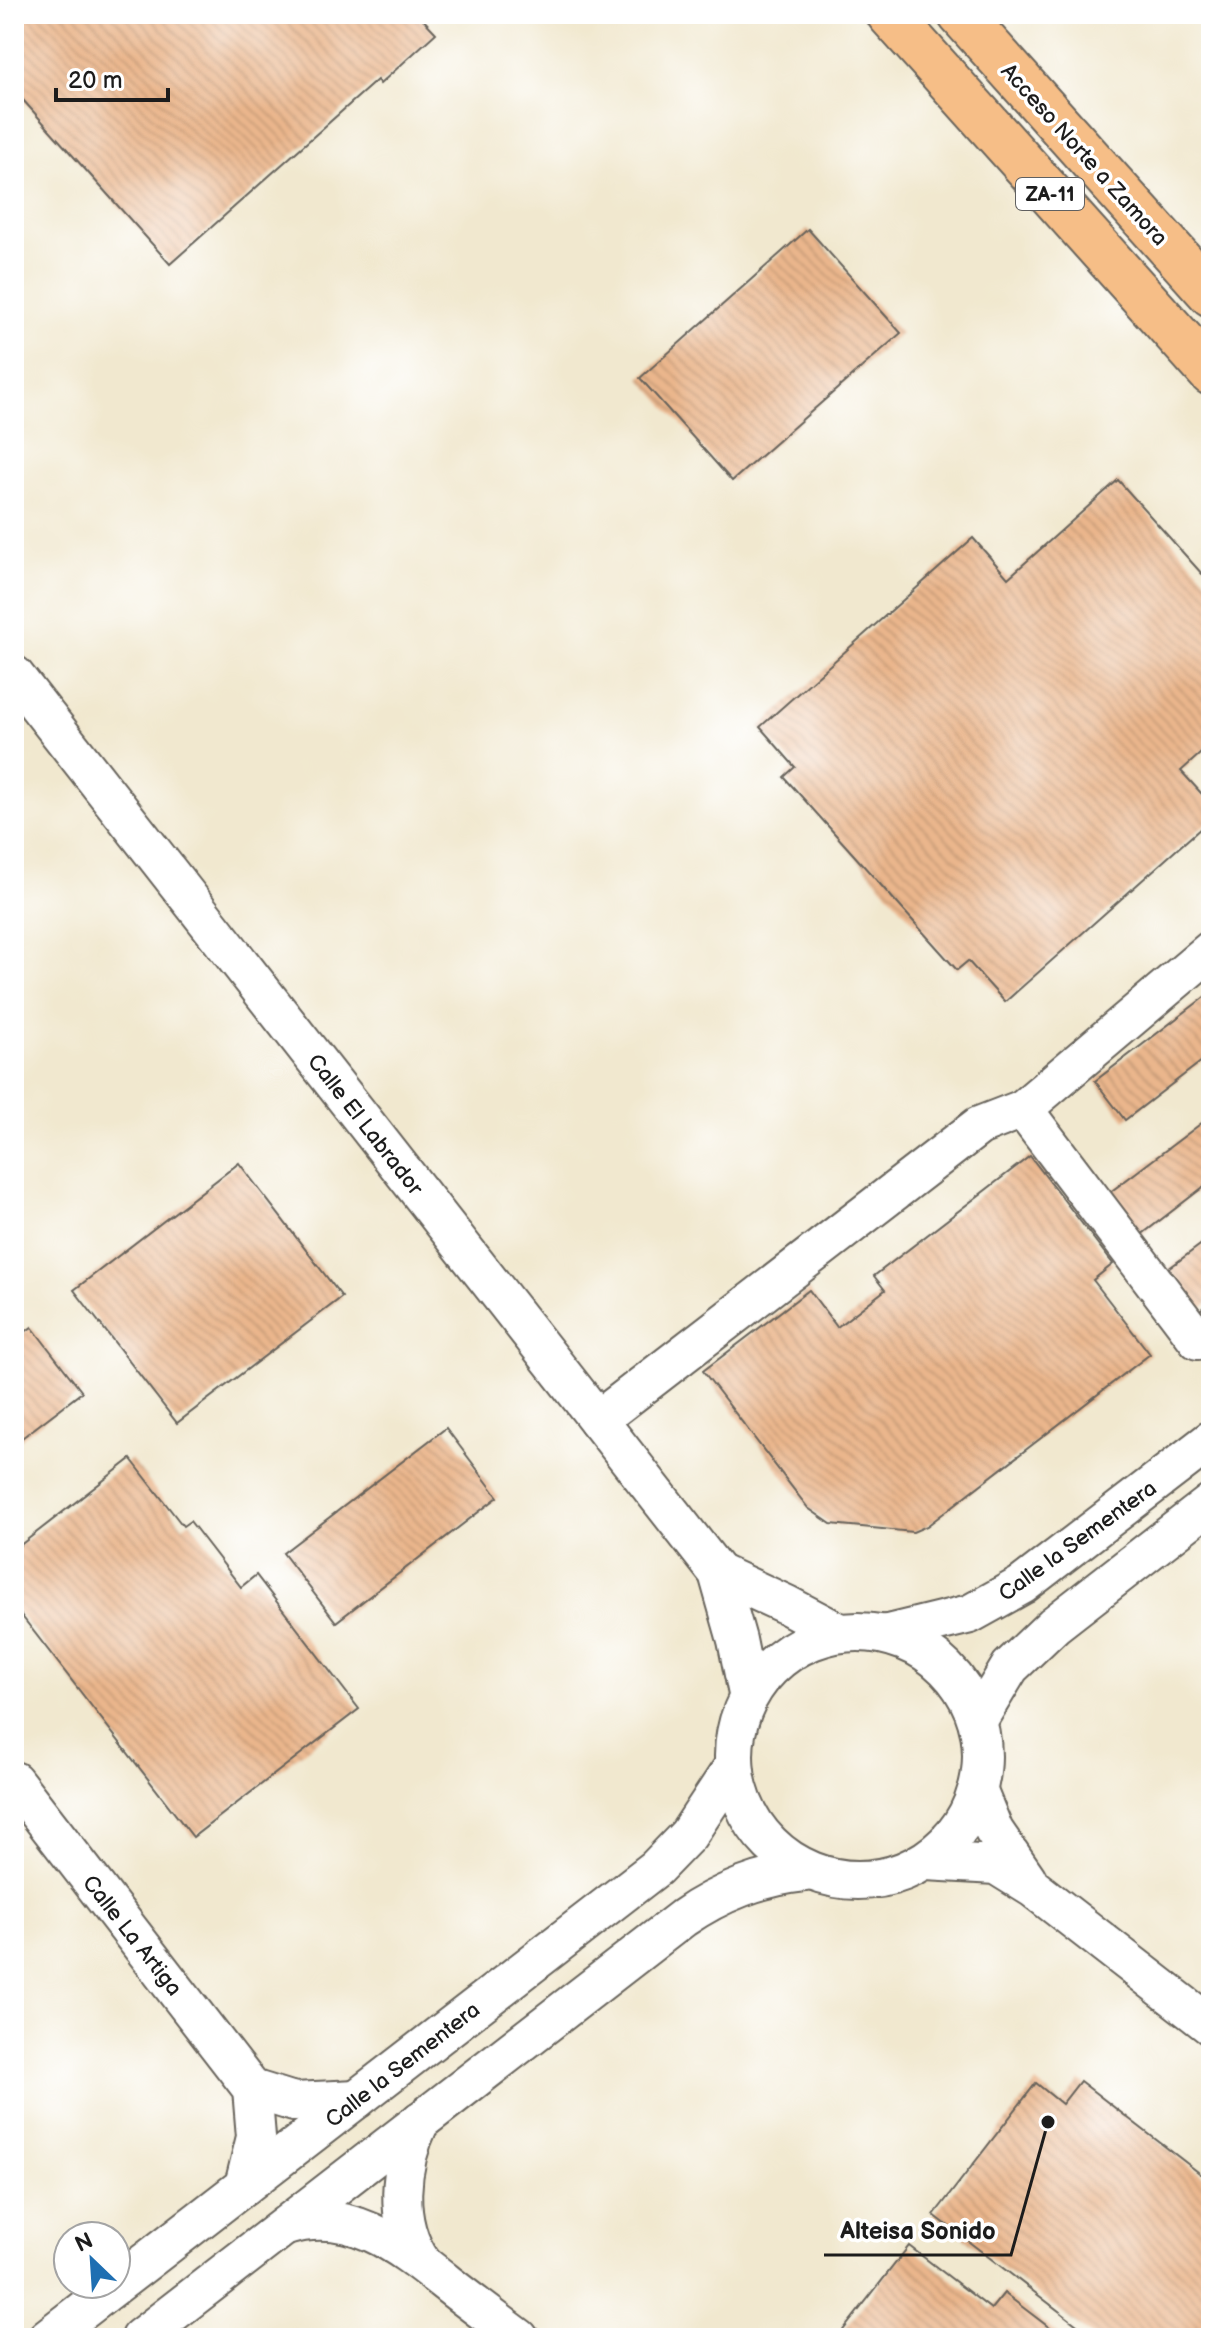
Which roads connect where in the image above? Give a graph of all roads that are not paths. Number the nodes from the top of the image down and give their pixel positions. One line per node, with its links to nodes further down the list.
1 (889, 14): 4 (highway, ZA-11)
2 (960, 14): 3 (highway, Acceso Norte a Zamora / ZA-11)
3 (1211, 294)
4 (1211, 373)
5 (14, 675): 9 (street, Calle El Labrador)
6 (1211, 950): 7 (street)
7 (1023, 1109): 8 (street); 9 (street)
8 (1211, 1330)
9 (598, 1420): 12 (street, Calle El Labrador)
10 (1211, 1440): 14 (street, Calle la Sementera)
11 (1211, 1503): 16 (street)
12 (718, 1573): 13 (street, Calle El Labrador); 15 (street, Calle El Labrador)
13 (838, 1632): 14 (street); 15 (street)
14 (888, 1634): 16 (street)
15 (748, 1694): 17 (street)
16 (978, 1720): 19 (street)
17 (733, 1767): 21 (street); 25 (street, Calle la Sementera)
18 (14, 1781): 24 (street, Calle La Artiga)
19 (978, 1792): 20 (street); 22 (street)
20 (926, 1861): 21 (street); 22 (street)
21 (805, 1872): 26 (street)
22 (1033, 1888): 23 (street)
23 (1211, 2026)
24 (252, 2089): 25 (street); 27 (street)
25 (357, 2099): 27 (street, Calle la Sementera)
26 (420, 2121): 28 (street); 29 (street)
27 (244, 2186): 30 (street, Calle la Sementera)
28 (283, 2227): 29 (street); 31 (street)
29 (422, 2263): 32 (street)
30 (47, 2338)
31 (140, 2338)
32 (519, 2338)

